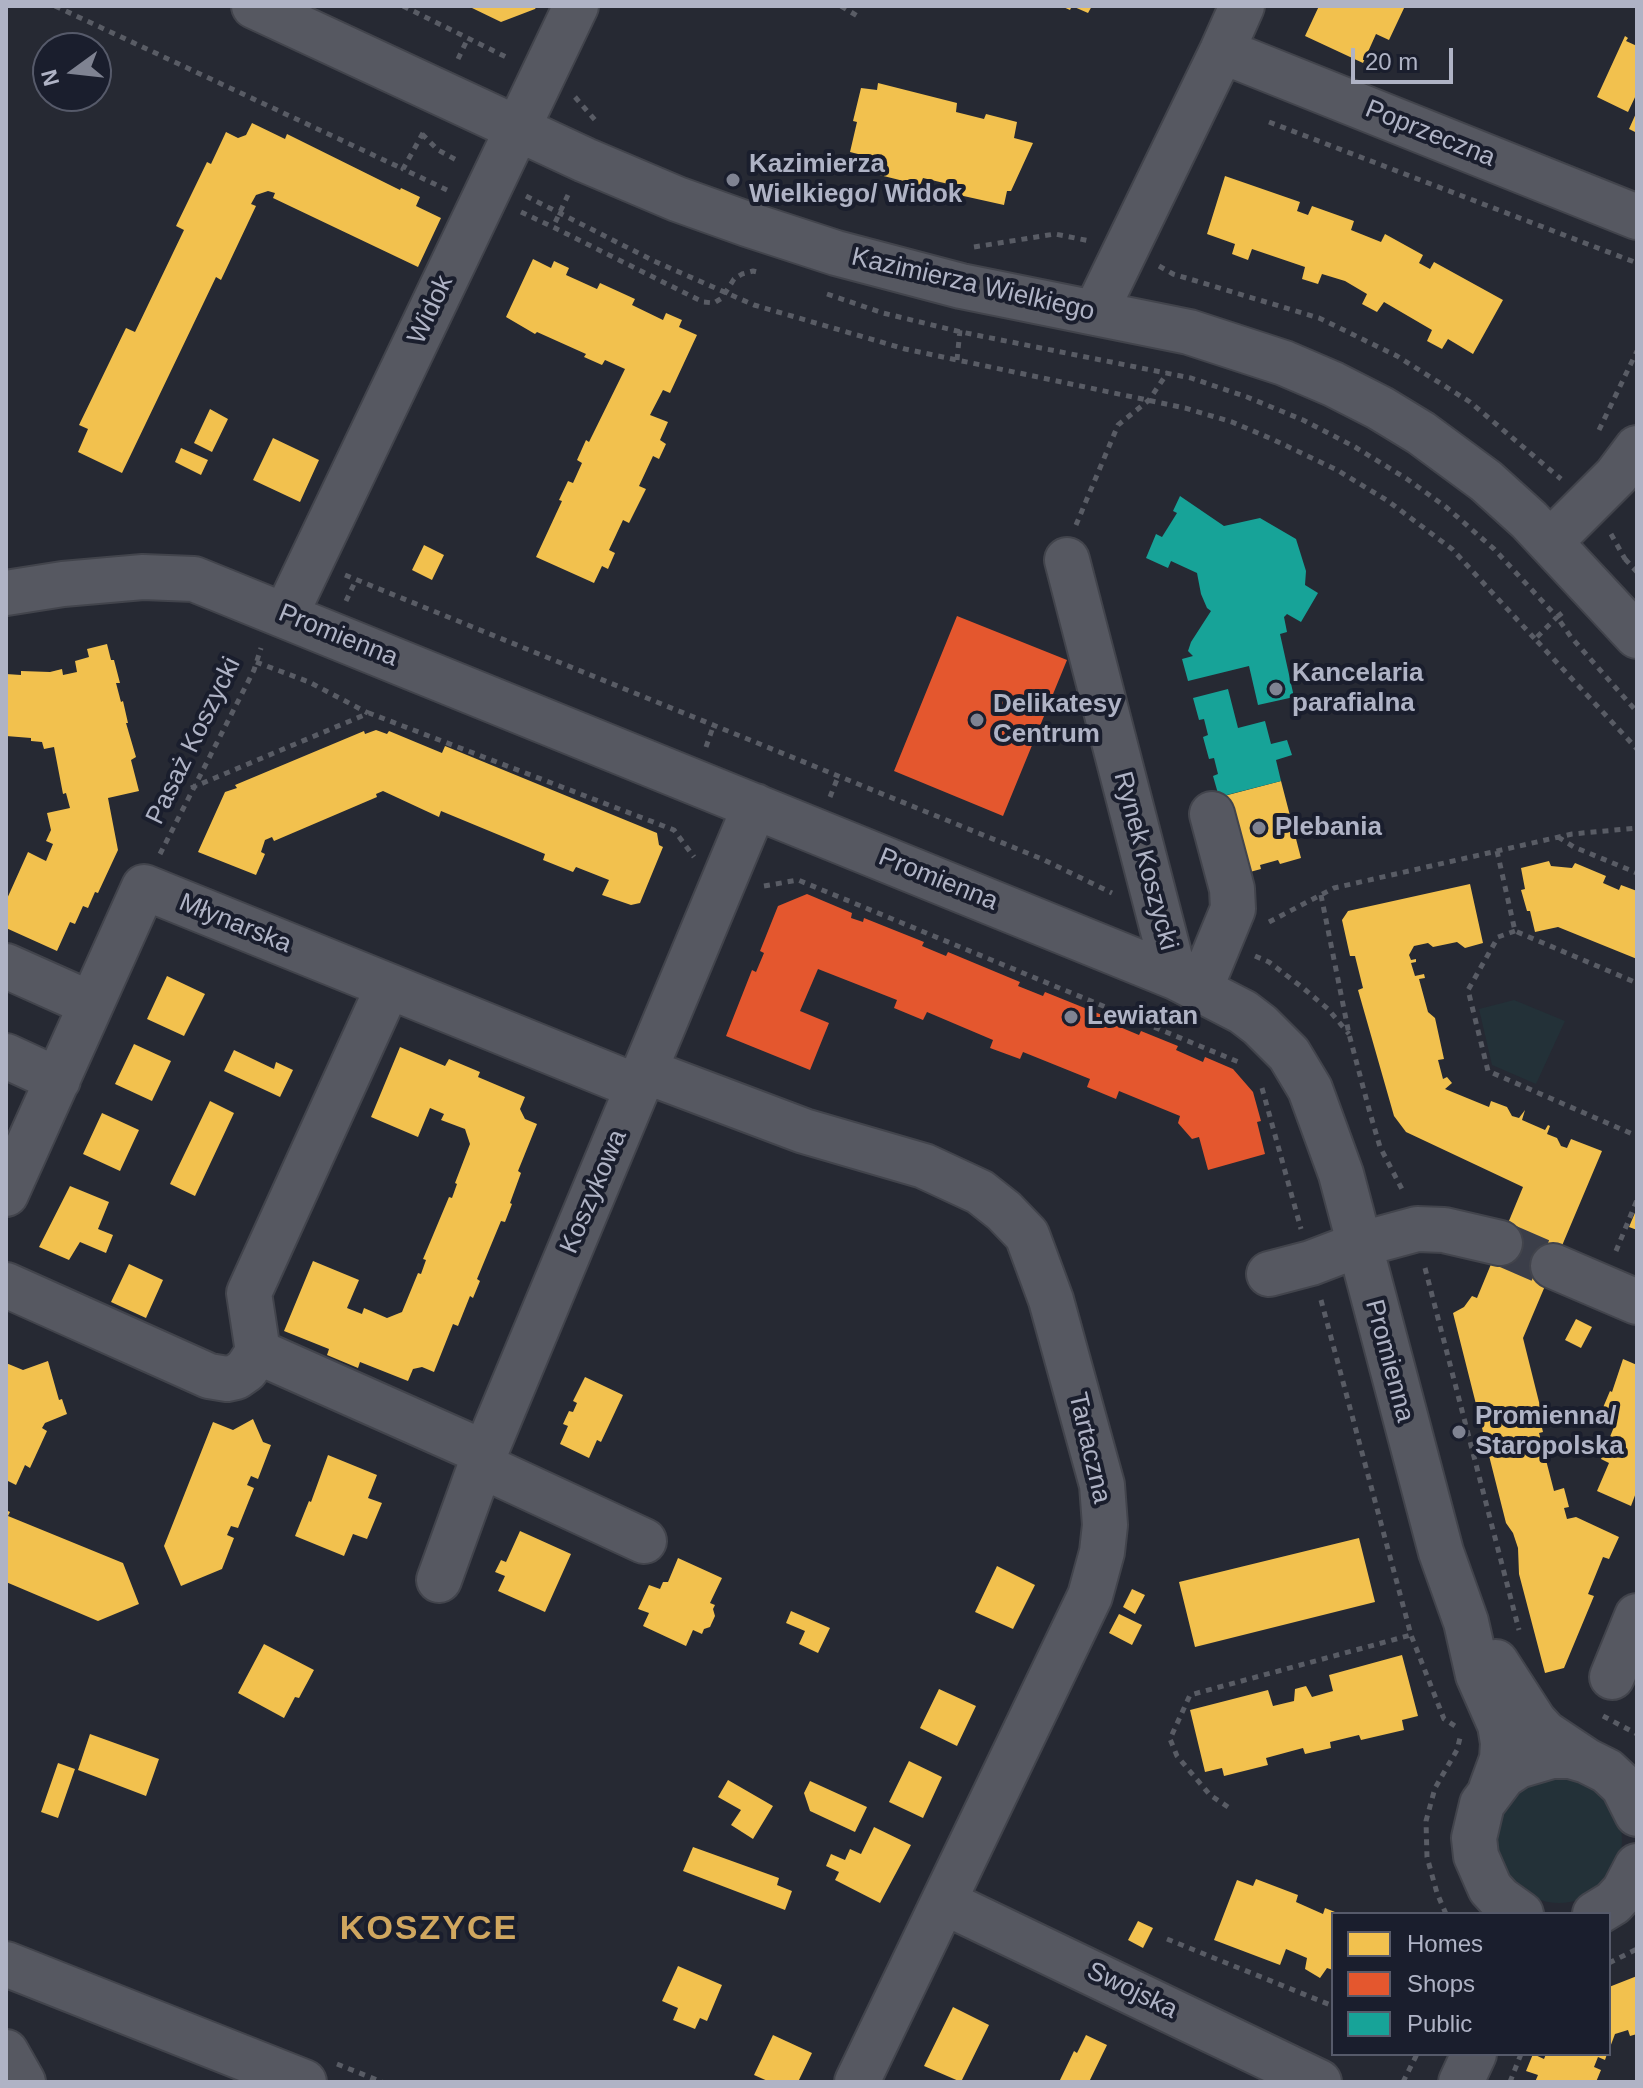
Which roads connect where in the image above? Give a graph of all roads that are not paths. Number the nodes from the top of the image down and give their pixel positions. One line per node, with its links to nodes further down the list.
1 (254, 6): 5 (street, Kazimierza Wielkiego)
2 (576, 6): 5 (street, Widok)
3 (1242, 6): 4 (street)
4 (1222, 51): 6 (street, Poprzeczna); 7 (street)
5 (517, 128): 7 (street, Kazimierza Wielkiego); 12 (street, Widok)
6 (1637, 217)
7 (1095, 313): 9 (street, Kazimierza Wielkiego)
8 (1617, 441): 9 (street)
9 (1550, 542): 13 (street, Kazimierza Wielkiego)
10 (1067, 560): 17 (street, Rynek Koszycki)
11 (6, 593): 12 (street, Promienna)
12 (280, 612): 14 (street, Promienna)
13 (1637, 636)
14 (755, 806): 17 (street, Promienna); 21 (street, Koszykowa)
15 (1212, 814): 17 (street)
16 (6, 966): 19 (street)
17 (1187, 983): 25 (street, Promienna)
18 (388, 987): 19 (street, Młynarska); 21 (street, Młynarska); 30 (street)
19 (91, 1004): 22 (street, Młynarska)
20 (6, 1056): 22 (street)
21 (642, 1079): 31 (street, Koszykowa); 41 (street, Tartaczna)
22 (58, 1080): 23 (street, Młynarska)
23 (10, 1175)
24 (1500, 1243): 25 (street)
25 (1358, 1245): 27 (street); 35 (street, Promienna)
26 (1553, 1266): 29 (street)
27 (1269, 1274)
28 (6, 1285): 30 (street)
29 (1619, 1294)
30 (258, 1352): 31 (street)
31 (483, 1459): 32 (street); 33 (street, Koszykowa)
32 (644, 1541)
33 (439, 1580)
34 (1637, 1616): 36 (street)
35 (1466, 1622): 37 (street, Promienna); 38 (street, Promienna)
36 (1612, 1677)
37 (1587, 1761): 38 (street); 39 (street, Promienna)
38 (1491, 1789): 42 (street, Promienna)
39 (1637, 1814)
40 (1637, 1866): 43 (street)
41 (944, 1902): 48 (street, Tartaczna); 49 (street, Swojska)
42 (1502, 1905)
43 (1610, 1911)
44 (6, 1964): 47 (street)
45 (6, 2052): 46 (street)
46 (23, 2082)
47 (304, 2082)
48 (857, 2082)
49 (1319, 2082)

